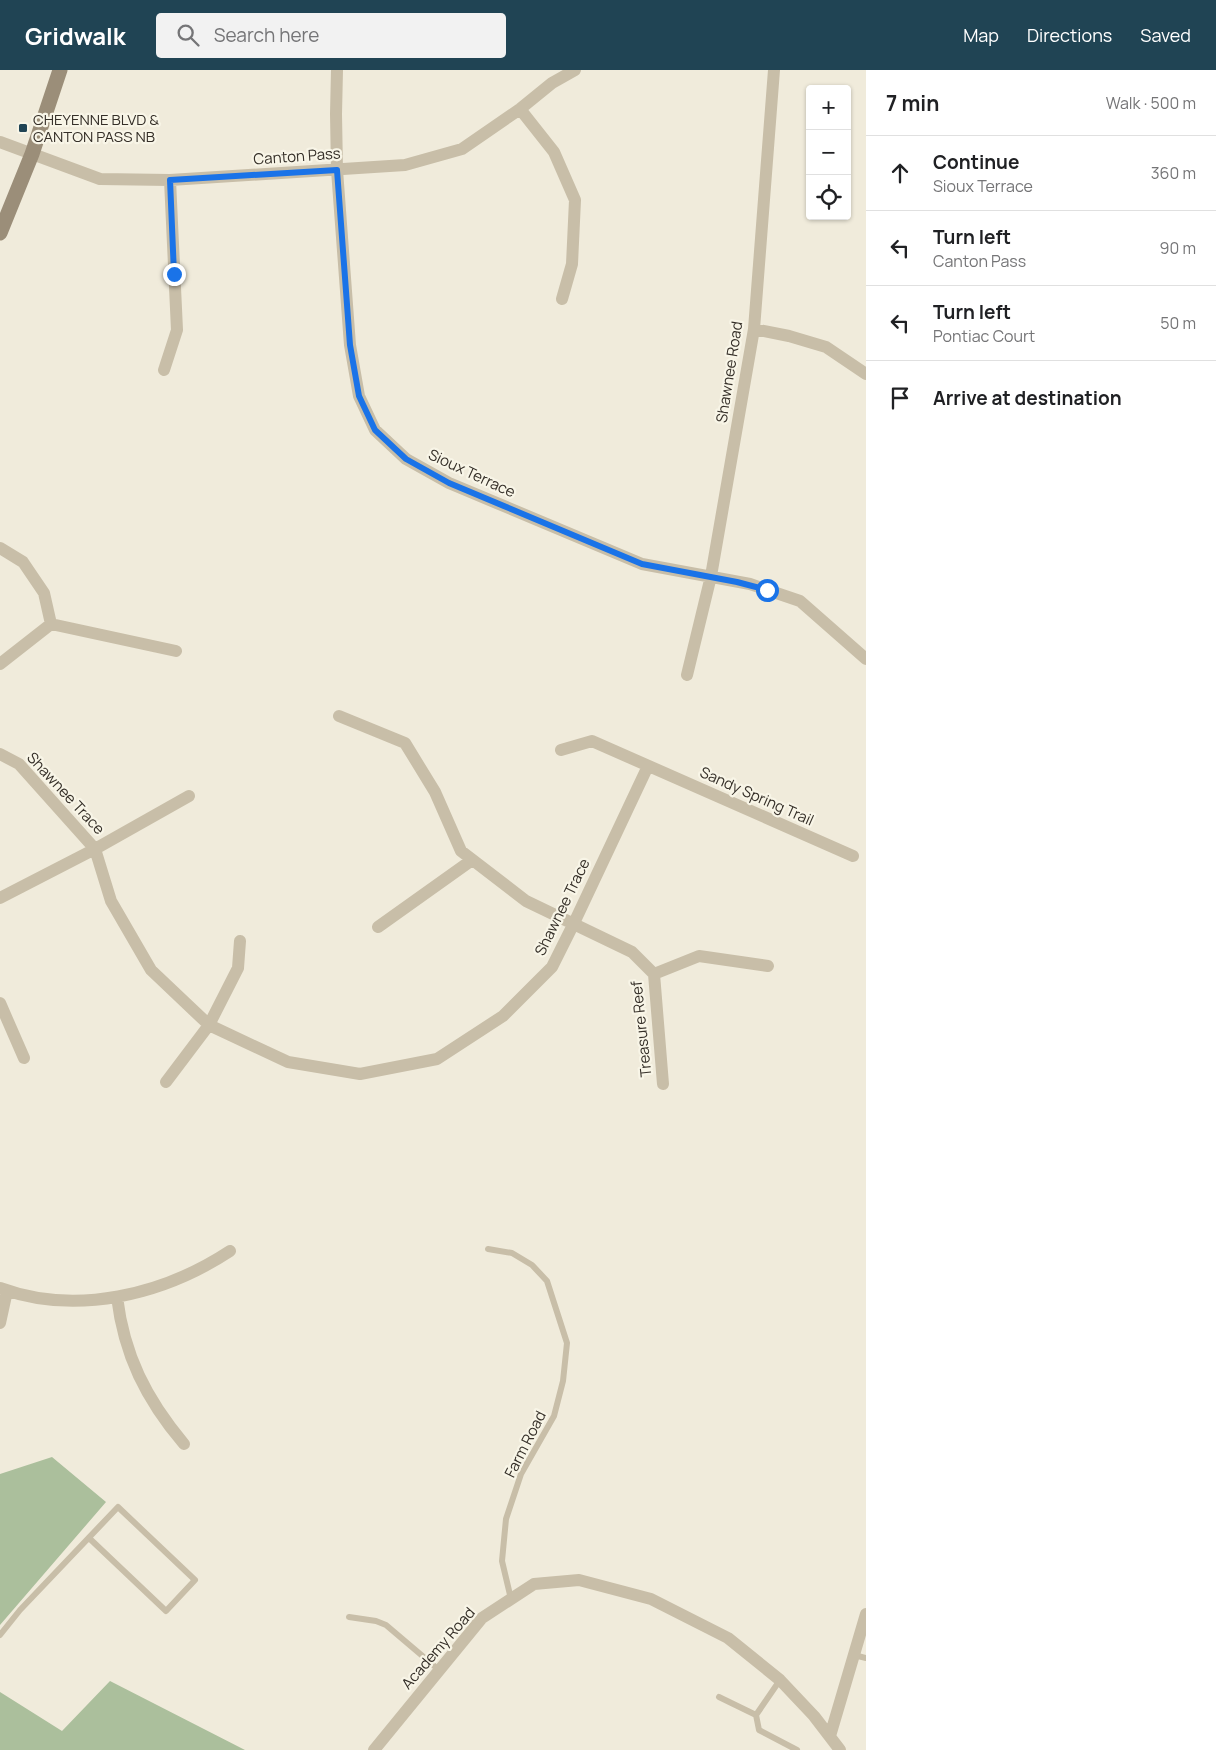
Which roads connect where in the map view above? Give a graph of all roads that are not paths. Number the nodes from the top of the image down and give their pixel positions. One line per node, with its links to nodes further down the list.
1 (60, 70): 7 (street)
2 (337, 70): 8 (street, Sioux Terrace)
3 (575, 70): 5 (street, Canton Pass)
4 (774, 70): 12 (street, Shawnee Road)
5 (520, 109): 8 (street, Canton Pass); 11 (street)
6 (0, 142): 7 (street, Canton Pass)
7 (32, 154): 9 (street, Canton Pass); 10 (street)
8 (337, 170): 9 (street, Canton Pass); 16 (street, Sioux Terrace)
9 (170, 180): 13 (street)
10 (0, 233)
11 (562, 299)
12 (754, 329): 14 (street); 16 (street, Shawnee Road)
13 (164, 370)
14 (866, 374)
15 (0, 548): 17 (street)
16 (710, 576): 19 (street, Sioux Terrace); 21 (street, Shawnee Road)
17 (51, 624): 18 (street); 20 (street)
18 (176, 651)
19 (866, 659)
20 (0, 664)
21 (687, 675)
22 (339, 716): 29 (street, Treasure Reef)
23 (561, 750): 25 (street, Sandy Spring Trail)
24 (0, 754): 27 (street, Shawnee Trace)
25 (648, 766): 28 (street, Sandy Spring Trail); 31 (street, Shawnee Trace)
26 (190, 796): 27 (street)
27 (95, 849): 30 (street); 37 (street, Shawnee Trace)
28 (852, 856)
29 (472, 860): 31 (street, Treasure Reef); 32 (street)
30 (0, 898)
31 (574, 923): 35 (street, Treasure Reef); 37 (street, Shawnee Trace)
32 (378, 927)
33 (240, 942): 37 (street)
34 (768, 966): 35 (street)
35 (654, 974): 40 (street, Treasure Reef)
36 (0, 1003): 38 (street)
37 (208, 1025): 39 (street)
38 (24, 1058)
39 (166, 1082)
40 (663, 1084)
41 (488, 1249): 48 (lane, Farm Road)
42 (230, 1251): 44 (street)
43 (3, 1289): 44 (street); 45 (street)
44 (117, 1297): 46 (street)
45 (0, 1323)
46 (184, 1444)
47 (89, 1538): 47 (lane); 51 (lane)
48 (511, 1599): 53 (street, Academy Road); 54 (street, Academy Road)
49 (866, 1614): 52 (street)
50 (349, 1617): 53 (lane)
51 (0, 1635)
52 (860, 1656): 57 (street)
53 (439, 1670): 58 (street, Academy Road)
54 (780, 1680): 56 (lane); 57 (street, Academy Road)
55 (718, 1697): 56 (lane)
56 (756, 1715): 59 (lane)
57 (830, 1736): 60 (street, Academy Road)
58 (374, 1750)
59 (797, 1750)
60 (840, 1750)

